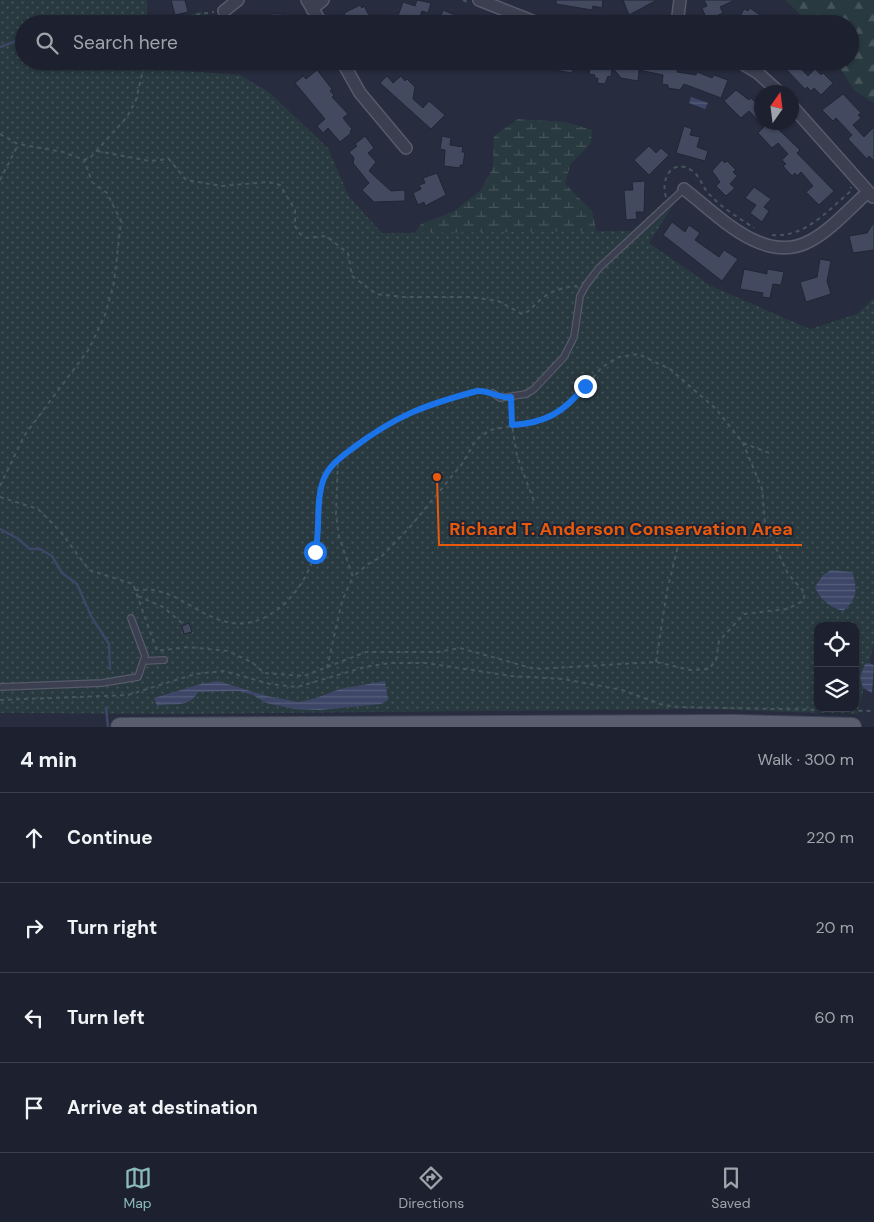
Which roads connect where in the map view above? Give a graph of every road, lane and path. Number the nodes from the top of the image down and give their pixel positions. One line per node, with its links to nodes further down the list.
1 (238, 0): 6 (street)
2 (323, 0): 5 (street)
3 (479, 0): 9 (street)
4 (680, 0): 10 (street)
5 (310, 4): 8 (street)
6 (224, 12): 7 (path)
7 (195, 15)
8 (317, 15)
9 (517, 15)
10 (678, 15)
11 (143, 70): 19 (path)
12 (347, 70): 18 (street)
13 (753, 70): 14 (street)
14 (771, 85)
15 (799, 114): 24 (street)
16 (0, 134): 17 (path)
17 (18, 144): 20 (path); 21 (path)
18 (406, 148)
19 (97, 151): 20 (path); 28 (path)
20 (84, 160): 35 (path)
21 (0, 180)
22 (848, 183): 27 (path)
23 (684, 189): 24 (street); 25 (lane)
24 (871, 195)
25 (670, 203): 26 (path); 28 (lane)
26 (758, 231)
27 (770, 235)
28 (586, 285): 30 (lane)
29 (493, 393): 30 (lane); 34 (path)
30 (511, 397): 31 (path)
31 (512, 425): 32 (path); 37 (path); 39 (path)
32 (743, 442): 33 (path); 46 (path)
33 (772, 454)
34 (338, 459): 39 (path); 40 (path)
35 (0, 486)
36 (0, 497): 40 (path)
37 (534, 501)
38 (678, 546): 46 (path)
39 (353, 577): 47 (path)
40 (135, 590): 41 (path)
41 (138, 596): 43 (path); 47 (path)
42 (131, 618): 45 (lane)
43 (183, 624)
44 (164, 660): 45 (lane)
45 (144, 661): 48 (lane)
46 (656, 662): 47 (path)
47 (327, 668)
48 (0, 687)
49 (0, 700): 50 (path)
50 (874, 711)
51 (120, 727): 52 (main road)
52 (852, 727)

